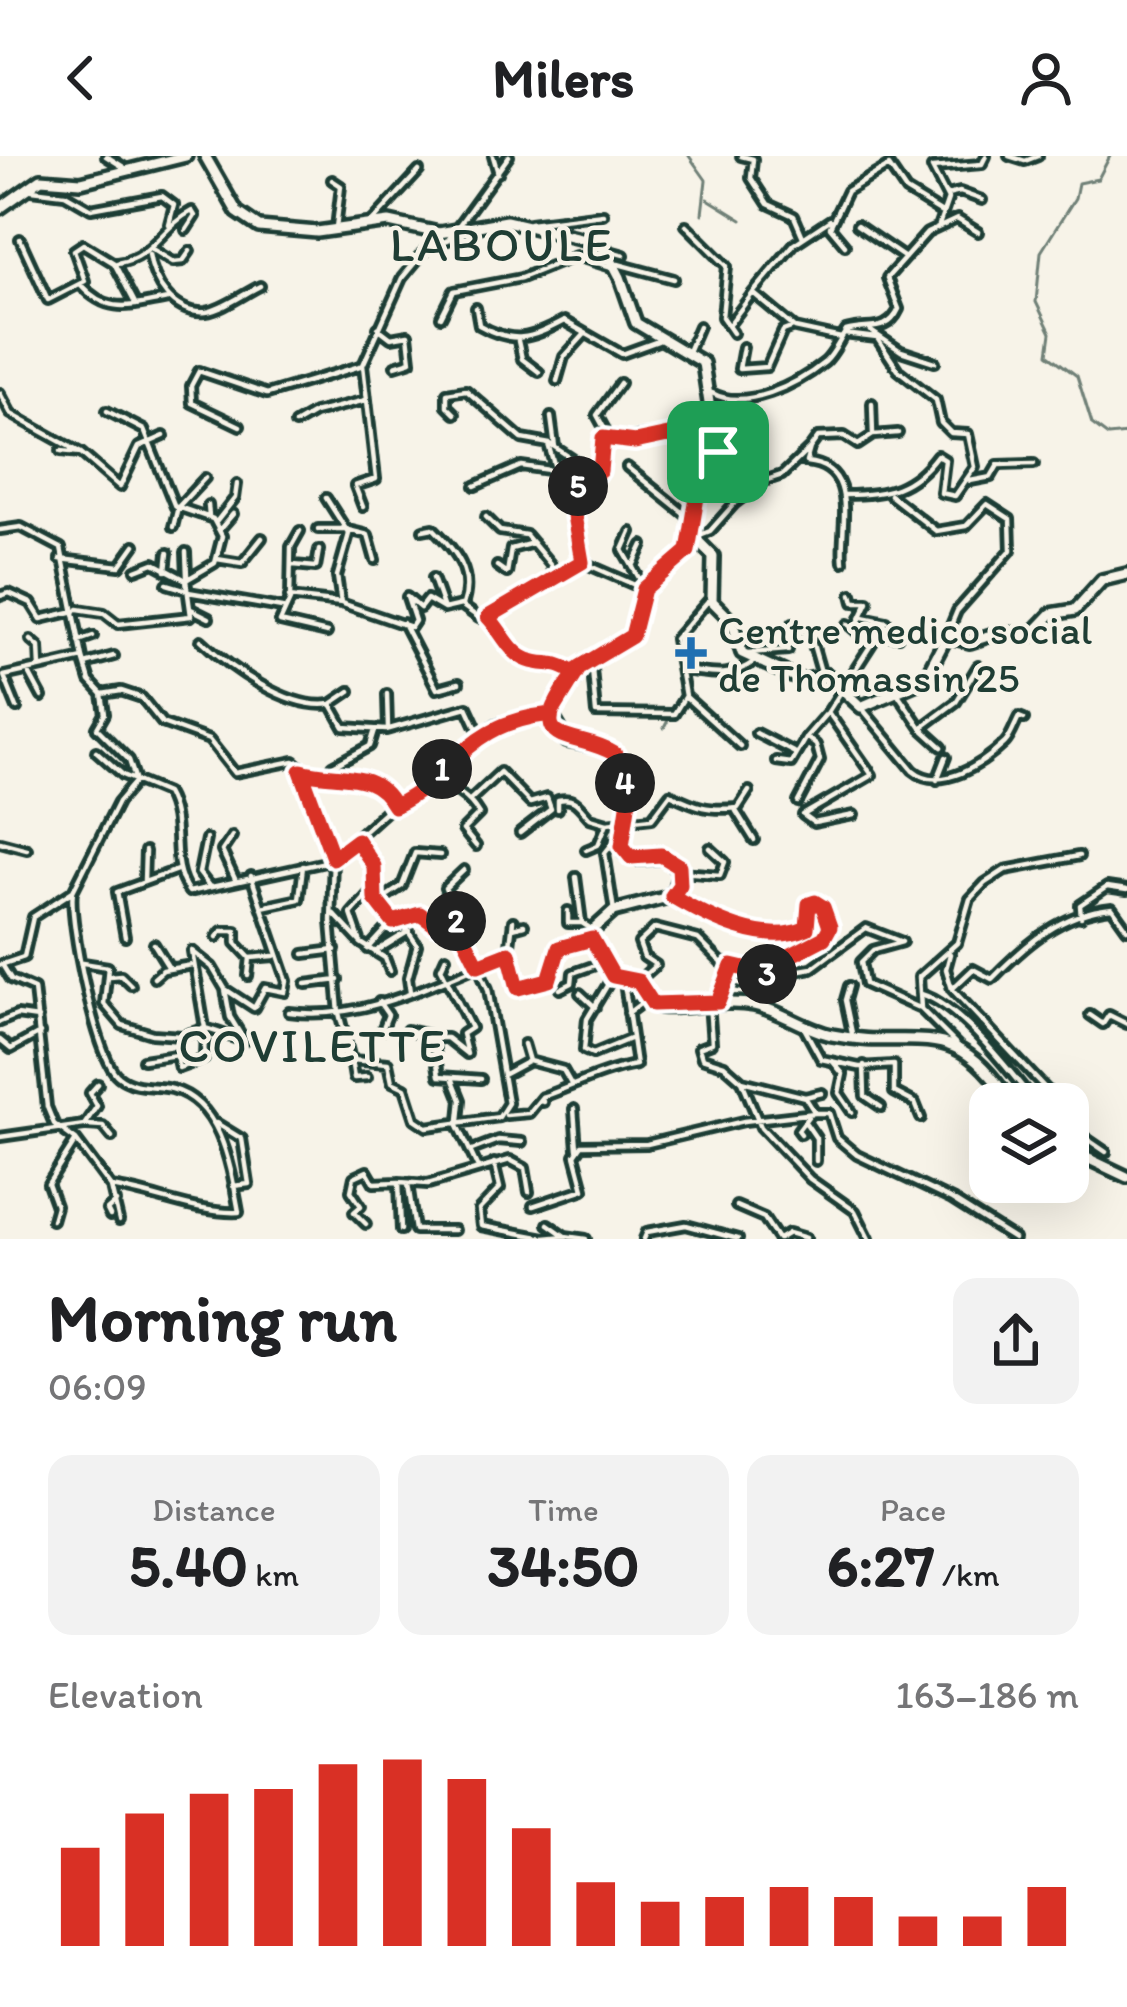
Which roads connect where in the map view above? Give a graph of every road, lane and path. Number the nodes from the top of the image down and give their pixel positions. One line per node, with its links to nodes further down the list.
1 (106, 156): 10 (street)
2 (186, 156): 10 (main road)
3 (205, 156): 28 (main road)
4 (493, 156): 12 (street)
5 (509, 156): 12 (street)
6 (741, 156): 31 (street)
7 (986, 156): 15 (street)
8 (1009, 156): 9 (street)
9 (1038, 156)
10 (137, 171): 14 (main road)
11 (419, 171): 21 (street)
12 (498, 173): 27 (street)
13 (332, 180): 28 (street)
14 (28, 190): 17 (main road); 22 (street)
15 (947, 195): 16 (street); 18 (street)
16 (982, 200)
17 (0, 208)
18 (942, 213): 20 (street); 26 (street)
19 (602, 214): 23 (street)
20 (830, 220): 31 (street); 33 (street)
21 (371, 223): 27 (main road); 28 (main road)
22 (169, 224): 29 (street); 35 (street)
23 (519, 224): 27 (main road); 37 (main road)
24 (686, 225): 49 (street)
25 (857, 225): 38 (street)
26 (939, 226): 30 (street); 38 (street)
27 (456, 228): 50 (street)
28 (336, 229)
29 (186, 230)
30 (978, 232)
31 (803, 237): 43 (street)
32 (20, 239): 41 (street)
33 (845, 245)
34 (190, 251): 35 (street)
35 (150, 252): 39 (street); 44 (street)
36 (624, 255): 37 (street)
37 (609, 258): 40 (street); 47 (street); 57 (main road)
38 (905, 258): 52 (street)
39 (114, 263): 41 (street); 45 (street)
40 (674, 279)
41 (81, 285): 45 (street)
42 (260, 286): 44 (street)
43 (752, 293): 49 (street); 51 (street)
44 (168, 298): 45 (street)
45 (136, 304)
46 (476, 308): 56 (street)
47 (440, 317)
48 (699, 326): 59 (street)
49 (725, 327): 53 (street)
50 (378, 328): 61 (street); 62 (street)
51 (794, 328): 55 (street); 58 (street)
52 (871, 331): 55 (street); 60 (street)
53 (733, 333)
54 (585, 334): 56 (street); 57 (street); 64 (street)
55 (844, 336): 67 (street); 89 (street)
56 (518, 341): 63 (street)
57 (658, 341): 59 (main road)
58 (743, 347)
59 (686, 353): 67 (main road)
60 (935, 362)
61 (363, 365): 68 (street); 74 (street)
62 (395, 366)
63 (539, 372)
64 (557, 381)
65 (620, 383): 76 (street)
66 (0, 393): 84 (street)
67 (711, 393): 83 (main road)
68 (366, 400): 73 (street); 96 (street)
69 (872, 403): 77 (street)
70 (107, 412): 79 (street)
71 (455, 414): 80 (street)
72 (550, 417): 80 (street)
73 (295, 424)
74 (240, 426)
75 (898, 434): 77 (street)
76 (608, 435): 83 (street); 87 (street)
77 (873, 435): 81 (street)
78 (164, 436): 79 (street)
79 (148, 440): 84 (street); 97 (street)
80 (551, 445): 87 (street); 91 (street)
81 (810, 448): 92 (street); 110 (street)
82 (61, 451): 84 (street)
83 (718, 452): 101 (main road)
84 (81, 453)
85 (1034, 464): 89 (street)
86 (627, 467): 101 (street)
87 (585, 472): 121 (street)
88 (205, 478): 97 (street)
89 (970, 481): 93 (street)
90 (237, 484): 102 (street)
91 (475, 486)
92 (845, 495): 93 (street); 122 (street)
93 (890, 495): 154 (street)
94 (326, 498): 105 (street)
95 (208, 505): 99 (street)
96 (363, 506)
97 (176, 507): 99 (street); 103 (street)
98 (233, 514): 102 (street)
99 (209, 517): 102 (street)
100 (486, 517): 112 (street)
101 (695, 519): 110 (main road)
102 (218, 525): 119 (street)
103 (173, 527)
104 (317, 529): 105 (street)
105 (348, 529): 120 (street); 139 (street)
106 (0, 530): 118 (street)
107 (423, 530): 140 (street)
108 (300, 531): 123 (street)
109 (631, 532): 125 (street)
110 (694, 537): 133 (main road); 135 (main road)
111 (262, 538): 119 (street)
112 (533, 543): 124 (street); 131 (street)
113 (135, 545): 118 (street)
114 (643, 545): 125 (street)
115 (320, 550): 123 (street)
116 (186, 552): 130 (street)
117 (168, 553): 127 (street)
118 (60, 559): 144 (street)
119 (217, 560): 130 (street)
120 (375, 560)
121 (582, 562): 131 (street); 133 (street)
122 (843, 562)
123 (290, 566): 138 (street)
124 (497, 566)
125 (633, 566): 133 (street)
126 (136, 570): 127 (street)
127 (166, 571): 130 (street)
128 (1127, 574): 154 (main road)
129 (433, 578): 143 (street)
130 (187, 579): 134 (street)
131 (553, 582): 145 (street)
132 (167, 584): 134 (street)
133 (644, 589): 166 (main road)
134 (187, 591): 141 (street); 142 (street)
135 (711, 593): 161 (main road); 170 (street)
136 (852, 594): 146 (street)
137 (0, 596): 144 (street)
138 (289, 597): 139 (street); 141 (street)
139 (341, 603): 149 (street)
140 (463, 605): 143 (street); 145 (street)
141 (282, 608): 151 (street)
142 (191, 609): 144 (street); 147 (street)
143 (444, 609): 149 (street)
144 (76, 610): 157 (street)
145 (488, 617): 171 (street)
146 (863, 617): 148 (street); 158 (street)
147 (209, 618)
148 (887, 622)
149 (403, 623): 173 (street)
150 (793, 623): 172 (street)
151 (327, 633)
152 (93, 636): 157 (street)
153 (898, 636): 158 (street)
154 (947, 636): 176 (main road)
155 (32, 640): 168 (street)
156 (201, 640): 181 (street)
157 (79, 641): 163 (street)
158 (871, 644): 174 (street)
159 (788, 650): 161 (street)
160 (104, 651): 165 (street)
161 (742, 653): 164 (main road)
162 (113, 656): 165 (street)
163 (84, 661): 165 (street); 168 (street); 177 (street)
164 (754, 661): 170 (street); 172 (main road)
165 (106, 662)
166 (586, 662): 171 (main road); 179 (street)
167 (978, 666): 187 (street)
168 (40, 667): 169 (street)
169 (28, 669): 180 (street); 183 (street)
170 (682, 670): 179 (street)
171 (575, 674): 185 (main road)
172 (822, 674): 174 (main road)
173 (459, 683)
174 (842, 691): 182 (main road); 184 (street)
175 (350, 692): 181 (street)
176 (896, 692): 182 (main road); 187 (street)
177 (101, 694): 199 (street); 202 (street)
178 (388, 694): 188 (street)
179 (685, 696): 193 (street)
180 (42, 697)
181 (331, 704): 189 (street)
182 (861, 707): 201 (street)
183 (17, 708)
184 (828, 712): 192 (street); 210 (street)
185 (551, 714): 191 (street); 211 (main road)
186 (1024, 718): 201 (street)
187 (921, 728): 194 (street)
188 (388, 729): 189 (street); 191 (street)
189 (375, 730): 200 (street)
190 (756, 733): 196 (street)
191 (481, 735): 203 (street)
192 (806, 737): 196 (street); 206 (street)
193 (740, 746)
194 (942, 747)
195 (97, 751): 202 (street)
196 (795, 752): 198 (street)
197 (946, 757): 201 (street)
198 (776, 761)
199 (301, 771): 200 (street); 227 (street)
200 (337, 776): 207 (street)
201 (937, 780)
202 (136, 781): 230 (street); 239 (street)
203 (430, 785): 205 (street); 207 (street)
204 (749, 791): 208 (street)
205 (470, 800): 214 (street); 220 (street)
206 (798, 802)
207 (394, 806): 217 (street)
208 (731, 808): 211 (street); 218 (street)
209 (558, 809): 212 (street)
210 (854, 815)
211 (626, 820): 212 (street); 213 (main road)
212 (607, 824): 223 (street)
213 (621, 832): 231 (main road); 244 (street)
214 (520, 833)
215 (232, 836): 234 (street)
216 (206, 839): 236 (street)
217 (357, 840): 227 (street); 237 (street)
218 (754, 840)
219 (0, 842): 222 (street)
220 (476, 846)
221 (710, 848): 231 (street)
222 (27, 849)
223 (586, 850)
224 (145, 851): 235 (street)
225 (440, 855): 241 (street)
226 (1079, 856): 263 (street)
227 (333, 858): 228 (street); 245 (street)
228 (303, 866): 232 (street); 242 (street)
229 (464, 869): 247 (street)
230 (177, 870): 235 (street); 236 (street)
231 (680, 872): 240 (main road)
232 (251, 876): 234 (street); 242 (street)
233 (576, 877): 250 (street)
234 (235, 879): 236 (street)
235 (144, 882): 256 (street)
236 (209, 886)
237 (374, 888): 241 (street); 257 (street)
238 (1127, 890): 246 (street)
239 (73, 891): 268 (street); 269 (street)
240 (672, 896): 244 (main road); 275 (street)
241 (380, 902): 248 (street)
242 (262, 907): 264 (street)
243 (568, 911): 250 (street)
244 (614, 911): 254 (main road)
245 (334, 914): 257 (street); 259 (street)
246 (1081, 917): 252 (street); 289 (street)
247 (456, 921): 249 (street); 271 (street)
248 (393, 922): 249 (street); 260 (street)
249 (402, 922): 253 (street)
250 (582, 923): 254 (street)
251 (524, 925): 261 (street)
252 (1127, 929)
253 (409, 932): 260 (street); 291 (street)
254 (592, 934): 261 (street); 267 (main road)
255 (218, 937): 266 (street)
256 (125, 938)
257 (361, 943): 260 (street)
258 (154, 944): 273 (street)
259 (335, 950): 262 (street); 281 (street)
260 (372, 951): 274 (street)
261 (509, 953): 271 (street)
262 (304, 954)
263 (950, 954): 289 (street); 293 (street)
264 (276, 956): 266 (street); 290 (street)
265 (446, 957): 280 (street)
266 (250, 958): 277 (street)
267 (602, 962): 278 (main road); 288 (street)
268 (83, 963): 276 (street); 343 (street)
269 (1, 965): 303 (street)
270 (192, 965): 273 (street); 290 (street); 307 (street)
271 (478, 965): 280 (street); 322 (street)
272 (732, 966): 275 (street); 282 (street); 283 (street)
273 (169, 968): 279 (street)
274 (390, 971)
275 (771, 975): 298 (street)
276 (110, 976): 286 (street); 307 (street)
277 (248, 976)
278 (618, 977): 283 (main road); 297 (street); 301 (street)
279 (154, 979)
280 (449, 979): 291 (street); 311 (street)
281 (338, 980): 284 (street); 300 (street)
282 (727, 980): 285 (street); 296 (street)
283 (638, 981): 294 (main road)
284 (306, 984)
285 (743, 984)
286 (131, 985)
287 (849, 986): 313 (street)
288 (560, 988)
289 (952, 988): 329 (street)
290 (225, 989): 307 (street)
291 (410, 992): 295 (street)
292 (580, 993): 297 (street)
293 (921, 994): 298 (street); 328 (street)
294 (645, 995): 296 (main road); 301 (street)
295 (379, 1002): 300 (street); 308 (street)
296 (713, 1003): 305 (main road); 326 (street)
297 (595, 1007): 312 (street)
298 (921, 1009): 316 (street)
299 (289, 1012): 300 (street)
300 (339, 1013): 318 (street)
301 (628, 1013): 312 (street)
302 (1090, 1015): 306 (street)
303 (38, 1018): 304 (street); 310 (street)
304 (0, 1022)
305 (800, 1022): 313 (main road); 320 (street)
306 (1127, 1024)
307 (205, 1028): 317 (street)
308 (382, 1030)
309 (407, 1030): 311 (street)
310 (40, 1033): 314 (street); 345 (street)
311 (435, 1036): 325 (street)
312 (632, 1038): 331 (street)
313 (853, 1038): 316 (main road)
314 (0, 1040)
315 (524, 1044): 319 (street)
316 (963, 1051): 327 (main road)
317 (143, 1060)
318 (352, 1060): 323 (street); 342 (street)
319 (529, 1061): 322 (street); 331 (street)
320 (834, 1063): 321 (street); 336 (street)
321 (864, 1065): 334 (street); 339 (street)
322 (503, 1075): 338 (street)
323 (367, 1077)
324 (482, 1079): 325 (street)
325 (453, 1080): 342 (street)
326 (742, 1081): 333 (street); 340 (street)
327 (993, 1083)
328 (1019, 1083)
329 (1040, 1083)
330 (98, 1084): 344 (street)
331 (571, 1084): 338 (street)
332 (823, 1093): 333 (street)
333 (805, 1097): 337 (street)
334 (881, 1107)
335 (574, 1109): 352 (street)
336 (852, 1112)
337 (813, 1113): 340 (street); 341 (street); 381 (street)
338 (506, 1115): 342 (street)
339 (921, 1118)
340 (755, 1120): 352 (street); 380 (street)
341 (805, 1122): 346 (street); 356 (street)
342 (459, 1123): 353 (street)
343 (216, 1124): 361 (street); 361 (street)
344 (84, 1125): 345 (street); 348 (street)
345 (64, 1130): 347 (street); 349 (street)
346 (801, 1134)
347 (0, 1137)
348 (112, 1137)
349 (76, 1140): 362 (street); 368 (street)
350 (1089, 1140): 354 (street)
351 (522, 1142): 353 (street)
352 (577, 1148): 365 (street)
353 (472, 1150): 358 (street)
354 (1106, 1151)
355 (1089, 1159): 359 (main road)
356 (816, 1160)
357 (494, 1163): 358 (street); 363 (street); 374 (street)
358 (478, 1168): 360 (street)
359 (1127, 1177)
360 (404, 1183): 371 (street); 372 (street); 373 (street)
361 (230, 1185): 362 (street)
362 (111, 1187): 364 (street)
363 (529, 1192)
364 (117, 1201): 367 (street); 369 (street)
365 (532, 1206)
366 (736, 1206): 379 (street)
367 (110, 1216)
368 (52, 1220)
369 (118, 1221)
370 (548, 1223): 374 (street)
371 (366, 1224)
372 (401, 1230)
373 (454, 1230)
374 (565, 1236): 376 (street)
375 (806, 1238): 379 (street)
376 (586, 1239)
377 (644, 1239): 378 (street)
378 (738, 1239)
379 (778, 1239)
380 (868, 1239)
381 (1014, 1239)

